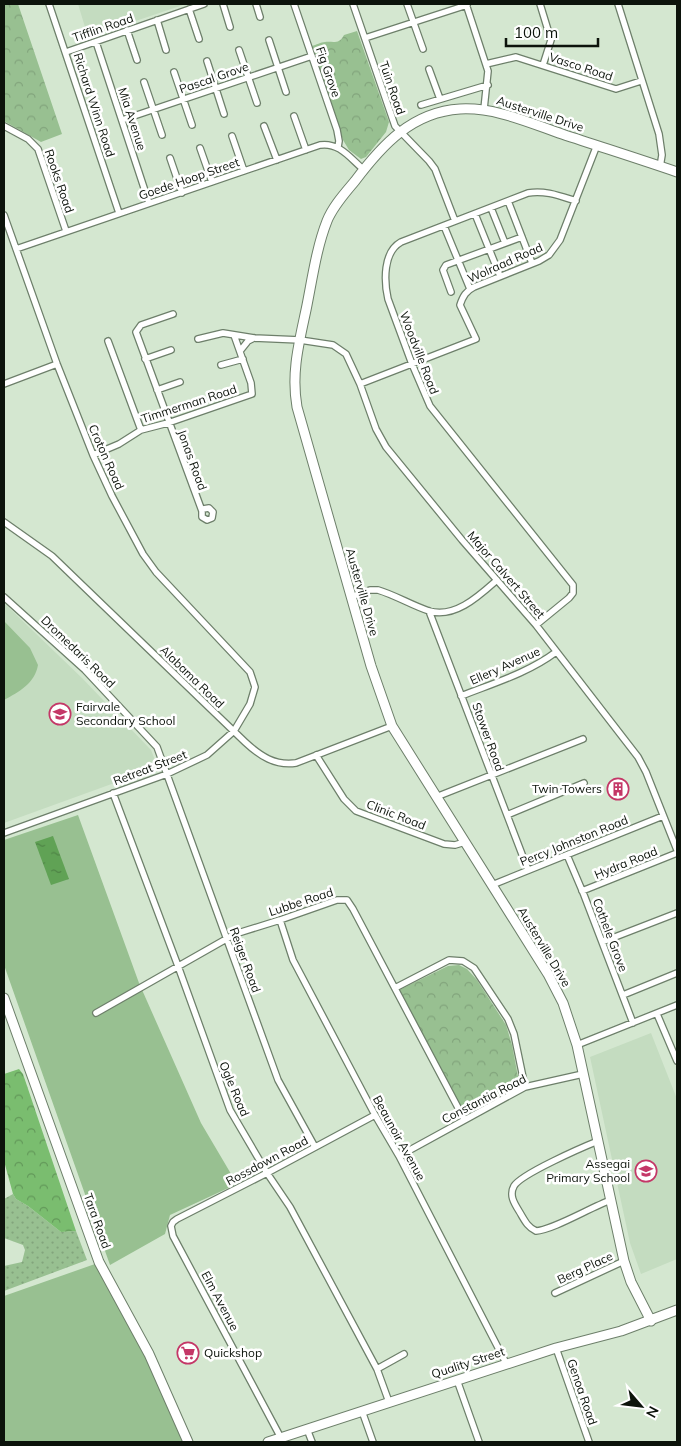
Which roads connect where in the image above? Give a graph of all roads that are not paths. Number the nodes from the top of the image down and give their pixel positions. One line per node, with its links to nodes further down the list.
1 (49, 4): 24 (street, Richard Winn Road)
2 (204, 4): 11 (street, Tifflin Road)
3 (223, 4): 15 (street)
4 (256, 4): 12 (street)
5 (294, 4): 25 (street, Fig Grove)
6 (353, 4): 17 (street, Tuin Road)
7 (407, 4): 14 (street)
8 (466, 4): 14 (street); 28 (street)
9 (540, 4): 29 (street)
10 (618, 4): 34 (street)
11 (189, 9): 13 (street, Tifflin Road); 18 (street)
12 (260, 17)
13 (157, 20): 16 (street, Tifflin Road); 22 (street)
14 (414, 21): 17 (street); 21 (street)
15 (230, 27)
16 (127, 30): 20 (street, Tifflin Road); 26 (street)
17 (364, 38): 51 (street, Tuin Road)
18 (199, 39)
19 (269, 40): 30 (street)
20 (96, 42): 24 (street, Tifflin Road); 47 (street, Mia Avenue)
21 (423, 49)
22 (166, 50)
23 (239, 50): 33 (street)
24 (66, 52): 70 (street, Richard Winn Road)
25 (312, 56): 30 (street, Pascal Grove); 55 (street, Fig Grove)
26 (137, 60)
27 (206, 61): 37 (street)
28 (486, 64): 29 (street, Vasco Road); 36 (street)
29 (543, 65): 34 (street, Vasco Road)
30 (278, 67): 33 (street, Pascal Grove); 38 (street)
31 (429, 69): 40 (street)
32 (174, 72): 39 (street)
33 (248, 77): 37 (street, Pascal Grove); 41 (street)
34 (641, 81): 60 (street)
35 (144, 82): 44 (street)
36 (488, 85): 40 (street); 43 (street)
37 (216, 88): 39 (street, Pascal Grove); 45 (street)
38 (286, 92)
39 (183, 99): 44 (street, Pascal Grove); 48 (street)
40 (440, 99): 42 (street)
41 (257, 103)
42 (421, 106)
43 (484, 109): 51 (street, Austerville Drive); 54 (street, Austerville Drive)
44 (153, 110): 47 (street, Pascal Grove); 52 (street)
45 (224, 114)
46 (294, 116): 57 (street)
47 (122, 120): 68 (street, Mia Avenue)
48 (192, 125)
49 (4, 126): 75 (street, Rooks Road)
50 (264, 126): 59 (street)
51 (400, 131): 61 (street, Austerville Drive); 73 (street, Tuin Road)
52 (162, 135)
53 (232, 136): 62 (street)
54 (597, 145): 60 (street, Austerville Drive); 67 (street, Wolraad Road)
55 (338, 147): 57 (street, Goede Hoop Street); 61 (street)
56 (200, 148): 64 (street)
57 (306, 150): 59 (street, Goede Hoop Street)
58 (170, 158): 65 (street)
59 (277, 160): 62 (street, Goede Hoop Street)
60 (660, 167): 63 (street, Austerville Drive)
61 (363, 169): 89 (street, Austerville Drive)
62 (244, 171): 64 (street, Goede Hoop Street)
63 (677, 172)
64 (212, 182): 65 (street, Goede Hoop Street)
65 (182, 193): 68 (street, Goede Hoop Street)
66 (508, 201): 67 (street, Woodville Road); 69 (street, Woodville Road); 76 (street)
67 (576, 201): 81 (street, Wolraad Road)
68 (149, 203): 70 (street, Goede Hoop Street)
69 (491, 208): 71 (street, Woodville Road); 77 (street)
70 (119, 213): 75 (street, Goede Hoop Street)
71 (475, 214): 73 (street, Woodville Road); 79 (street)
72 (4, 215): 78 (street, Croton Road)
73 (455, 221): 74 (street, Woodville Road)
74 (444, 226): 80 (street); 96 (street, Woodville Road)
75 (66, 231): 78 (street, Goede Hoop Street)
76 (522, 237): 77 (street); 81 (street)
77 (505, 243): 79 (street)
78 (16, 249): 95 (street, Croton Road)
79 (489, 249): 80 (street); 82 (street)
80 (458, 261): 83 (street); 84 (street)
81 (532, 263): 82 (street, Wolraad Road)
82 (500, 276): 83 (street, Wolraad Road)
83 (470, 289): 96 (street, Wolraad Road)
84 (451, 292)
85 (173, 314): 93 (street, Jonas Road)
86 (234, 335): 87 (street, Major Calvert Street); 88 (street, Major Calvert Street); 92 (street, Timmerman Road)
87 (254, 338): 89 (street, Major Calvert Street); 92 (street)
88 (198, 339)
89 (300, 340): 100 (street, Major Calvert Street); 109 (street, Austerville Drive)
90 (108, 342): 103 (street)
91 (171, 350): 93 (street)
92 (240, 351): 94 (street, Timmerman Road)
93 (145, 359): 101 (street, Jonas Road)
94 (243, 359): 97 (street); 102 (street, Timmerman Road)
95 (57, 364): 99 (street); 104 (street, Croton Road)
96 (412, 364): 100 (street, Wolraad Road); 111 (street, Woodville Road)
97 (221, 365)
98 (180, 382): 101 (street)
99 (4, 383)
100 (360, 384): 107 (street, Major Calvert Street)
101 (157, 390): 102 (street, Jonas Road)
102 (168, 423): 103 (street, Timmerman Road); 105 (street, Jonas Road)
103 (140, 430): 104 (street, Timmerman Road)
104 (93, 455): 113 (street, Croton Road)
105 (202, 511)
106 (4, 522): 116 (street, Alabama Road)
107 (497, 580): 110 (street); 111 (street, Major Calvert Street)
108 (4, 597): 119 (street, Dromedaris Road)
109 (351, 597): 110 (street); 115 (street, Austerville Drive)
110 (429, 611): 114 (street, Stower Road)
111 (536, 625): 112 (street, Major Calvert Street)
112 (556, 652): 114 (street, Ellery Avenue); 125 (street, Major Calvert Street)
113 (250, 672): 116 (street, Retreat Street)
114 (462, 696): 120 (street, Stower Road)
115 (392, 726): 118 (street, Alabama Road); 123 (street, Austerville Drive)
116 (234, 731): 118 (street, Alabama Road); 119 (street, Retreat Street)
117 (583, 739): 120 (street)
118 (316, 755): 127 (street, Clinic Road)
119 (167, 774): 122 (street, Retreat Street); 135 (street, Reiger Road)
120 (491, 775): 123 (street); 124 (street, Stower Road)
121 (584, 783): 124 (street)
122 (113, 793): 126 (street, Retreat Street); 137 (street, Ogle Road)
123 (436, 797): 127 (street, Austerville Drive)
124 (507, 815): 130 (street, Stower Road)
125 (663, 816): 128 (street, Major Calvert Street); 129 (street, Percy Johnston Road)
126 (4, 833)
127 (465, 842): 131 (street, Austerville Drive)
128 (677, 851): 132 (street, Hydra Road)
129 (567, 855): 130 (street, Percy Johnston Road); 132 (street, Cothele Grove)
130 (528, 870): 131 (street, Percy Johnston Road)
131 (492, 885): 146 (street, Austerville Drive)
132 (582, 891): 136 (street, Cothele Grove)
133 (677, 913): 136 (street)
134 (280, 920): 135 (street, Lubbe Road); 139 (street, Lubbe Road); 150 (street, Beaunoir Avenue)
135 (228, 939): 137 (street, Lubbe Road); 153 (street, Reiger Road)
136 (602, 942): 140 (street, Cothele Grove)
137 (178, 966): 143 (street, Lubbe Road); 155 (street, Ogle Road)
138 (677, 973): 140 (street)
139 (395, 988): 149 (street); 151 (street, Lubbe Road)
140 (623, 995): 145 (street, Cothele Grove)
141 (4, 998): 171 (street, Tara Road)
142 (677, 1005): 144 (street)
143 (96, 1013)
144 (657, 1014): 145 (street); 147 (street)
145 (633, 1023): 146 (street)
146 (577, 1045): 148 (street, Austerville Drive)
147 (677, 1062)
148 (583, 1074): 149 (street, Constantia Road); 152 (street, Austerville Drive)
149 (526, 1087): 151 (street, Constantia Road)
150 (375, 1115): 153 (street, Rossdown Road); 154 (street, Beaunoir Avenue)
151 (464, 1119): 154 (street, Constantia Road)
152 (598, 1141): 156 (street, Austerville Drive); 156 (street)
153 (315, 1146): 155 (street, Rossdown Road)
154 (399, 1156): 164 (street, Beaunoir Avenue)
155 (267, 1173): 157 (street, Rossdown Road); 165 (street, Ogle Road)
156 (611, 1200): 158 (street, Austerville Drive)
157 (170, 1226): 170 (street, Elm Avenue)
158 (624, 1261): 159 (street, Berg Place); 161 (street, Austerville Drive)
159 (555, 1293)
160 (677, 1310): 161 (street, Quality Street)
161 (650, 1321): 162 (street, Quality Street)
162 (556, 1348): 164 (street, Quality Street); 176 (street, Genoa Road)
163 (404, 1354): 165 (street)
164 (506, 1363): 166 (street, Quality Street)
165 (377, 1369): 167 (street, Ogle Road)
166 (457, 1380): 167 (street, Quality Street); 175 (street)
167 (389, 1402): 168 (street, Quality Street)
168 (362, 1411): 169 (street, Quality Street); 174 (street)
169 (307, 1428): 170 (street, Quality Street); 173 (street)
170 (282, 1438): 172 (street, Quality Street)
171 (188, 1442)
172 (268, 1442)
173 (312, 1442)
174 (373, 1442)
175 (479, 1442)
176 (589, 1442)

